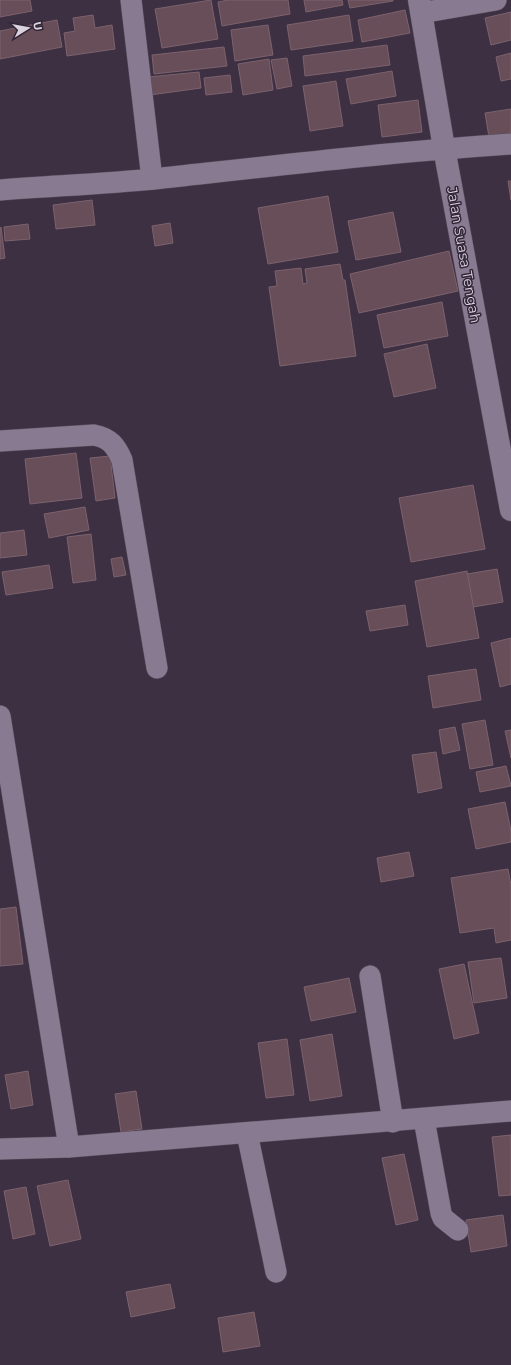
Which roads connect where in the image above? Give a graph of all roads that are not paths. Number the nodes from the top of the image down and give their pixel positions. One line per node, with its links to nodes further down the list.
1 (131, 0): 6 (street)
2 (496, 0): 3 (street)
3 (420, 7): 5 (street, Jalan Suasa Tengah)
4 (511, 144): 5 (street)
5 (444, 148): 6 (street); 9 (street, Jalan Suasa Tengah)
6 (152, 179): 7 (street)
7 (0, 190)
8 (0, 441): 10 (street)
9 (511, 510)
10 (157, 668)
11 (0, 716): 17 (street)
12 (370, 976): 15 (street)
13 (511, 1111): 14 (street)
14 (424, 1119): 15 (street); 19 (street)
15 (393, 1122): 16 (street)
16 (247, 1133): 17 (street); 20 (street)
17 (69, 1147): 18 (street)
18 (0, 1149)
19 (458, 1230)
20 (276, 1272)

